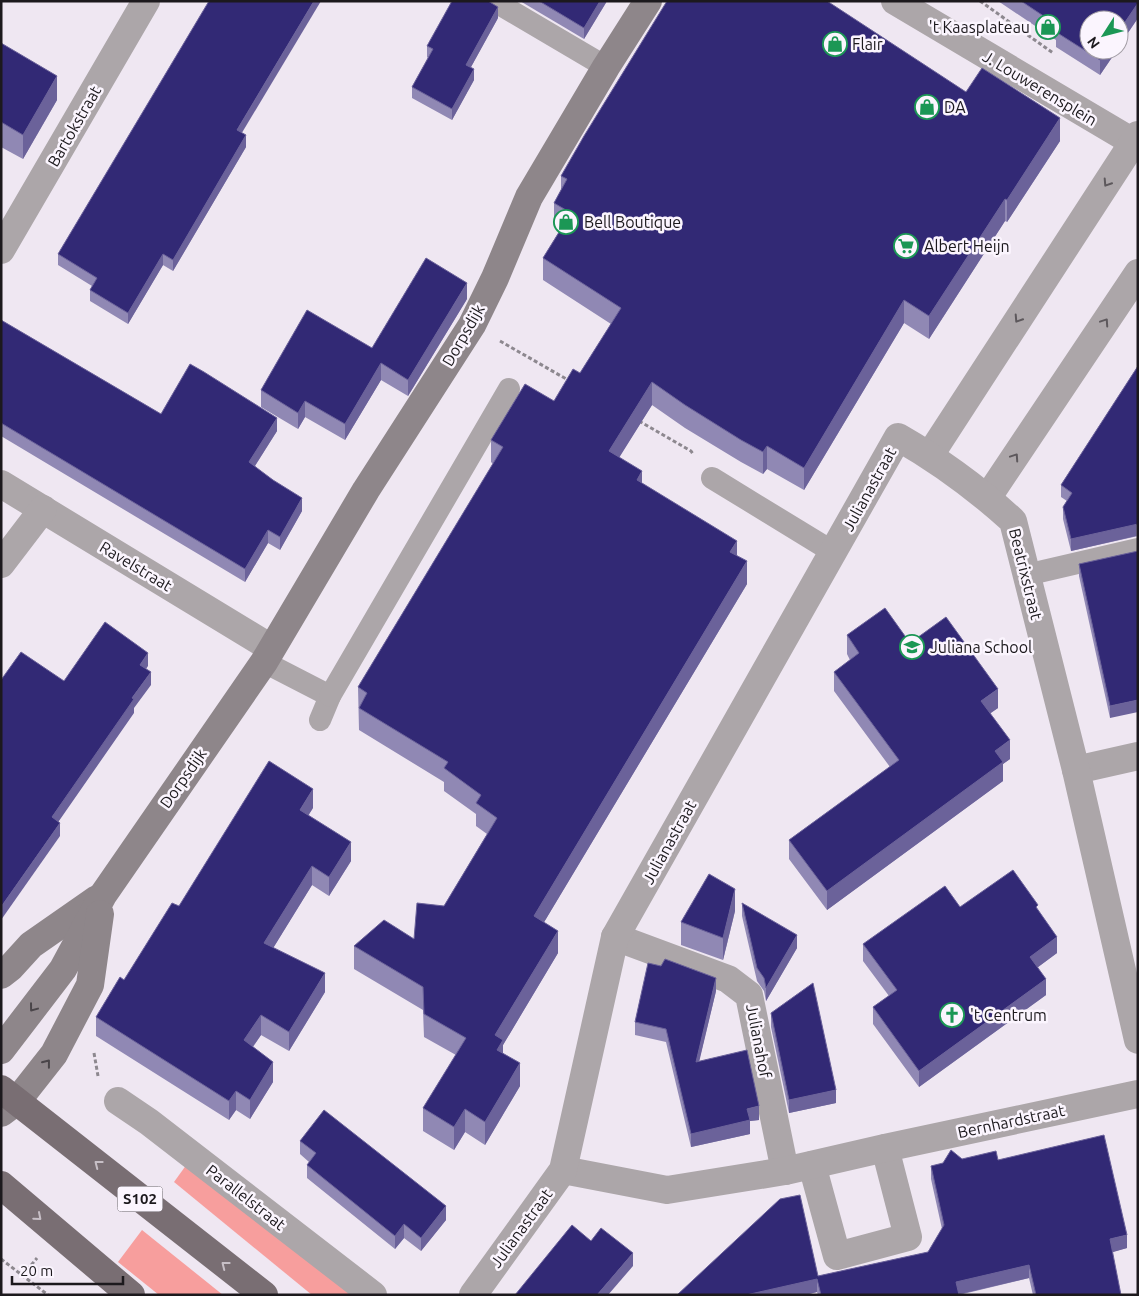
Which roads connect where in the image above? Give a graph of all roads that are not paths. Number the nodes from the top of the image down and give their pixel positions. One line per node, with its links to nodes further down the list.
1 (146, 1): 7 (street, Bartokstraat)
2 (494, 1): 5 (lane)
3 (648, 1): 5 (street, Dorpsdijk)
4 (895, 1): 6 (street, J. Louwerensplein)
5 (606, 67): 19 (street, Dorpsdijk)
6 (1136, 141): 10 (street, one-way to 10)
7 (1, 250)
8 (1138, 273): 13 (street, one-way to 8)
9 (509, 389): 20 (lane)
10 (930, 455): 13 (street, Julianastraat); 16 (street, Julianastraat)
11 (712, 478): 16 (lane)
12 (1, 484): 14 (street, Ravelstraat)
13 (988, 497): 18 (street, Beatrixstraat)
14 (43, 509): 17 (street); 19 (street, Ravelstraat)
15 (1138, 549): 18 (lane)
16 (833, 552): 25 (street, Julianastraat)
17 (1, 564)
18 (1026, 575): 23 (street, Beatrixstraat)
19 (267, 655): 20 (lane); 24 (street, Dorpsdijk)
20 (330, 696): 21 (lane)
21 (320, 720)
22 (1138, 756): 23 (street)
23 (1076, 770): 27 (street, Beatrixstraat)
24 (102, 895): 26 (street, Dorpsdijk); 28 (street, Dorpsdijk, one-way to 28); 30 (street, Dorpsdijk, one-way to 24)
25 (615, 937): 34 (street, Julianastraat); 35 (street, Julianahof)
26 (1, 975)
27 (1138, 1040)
28 (1, 1050)
29 (1138, 1094): 32 (street, Bernhardstraat)
30 (7, 1101): 38 (main road, S102, one-way to 30)
31 (118, 1101): 39 (street, Parallelstraat)
32 (885, 1148): 33 (street, Bernhardstraat); 33 (street)
33 (812, 1164): 35 (street, Bernhardstraat)
34 (562, 1170): 35 (street, Bernhardstraat); 40 (street, Julianastraat)
35 (785, 1172)
36 (1, 1185): 37 (main road, one-way to 37)
37 (131, 1295)
38 (264, 1295)
39 (372, 1295)
40 (473, 1295)

